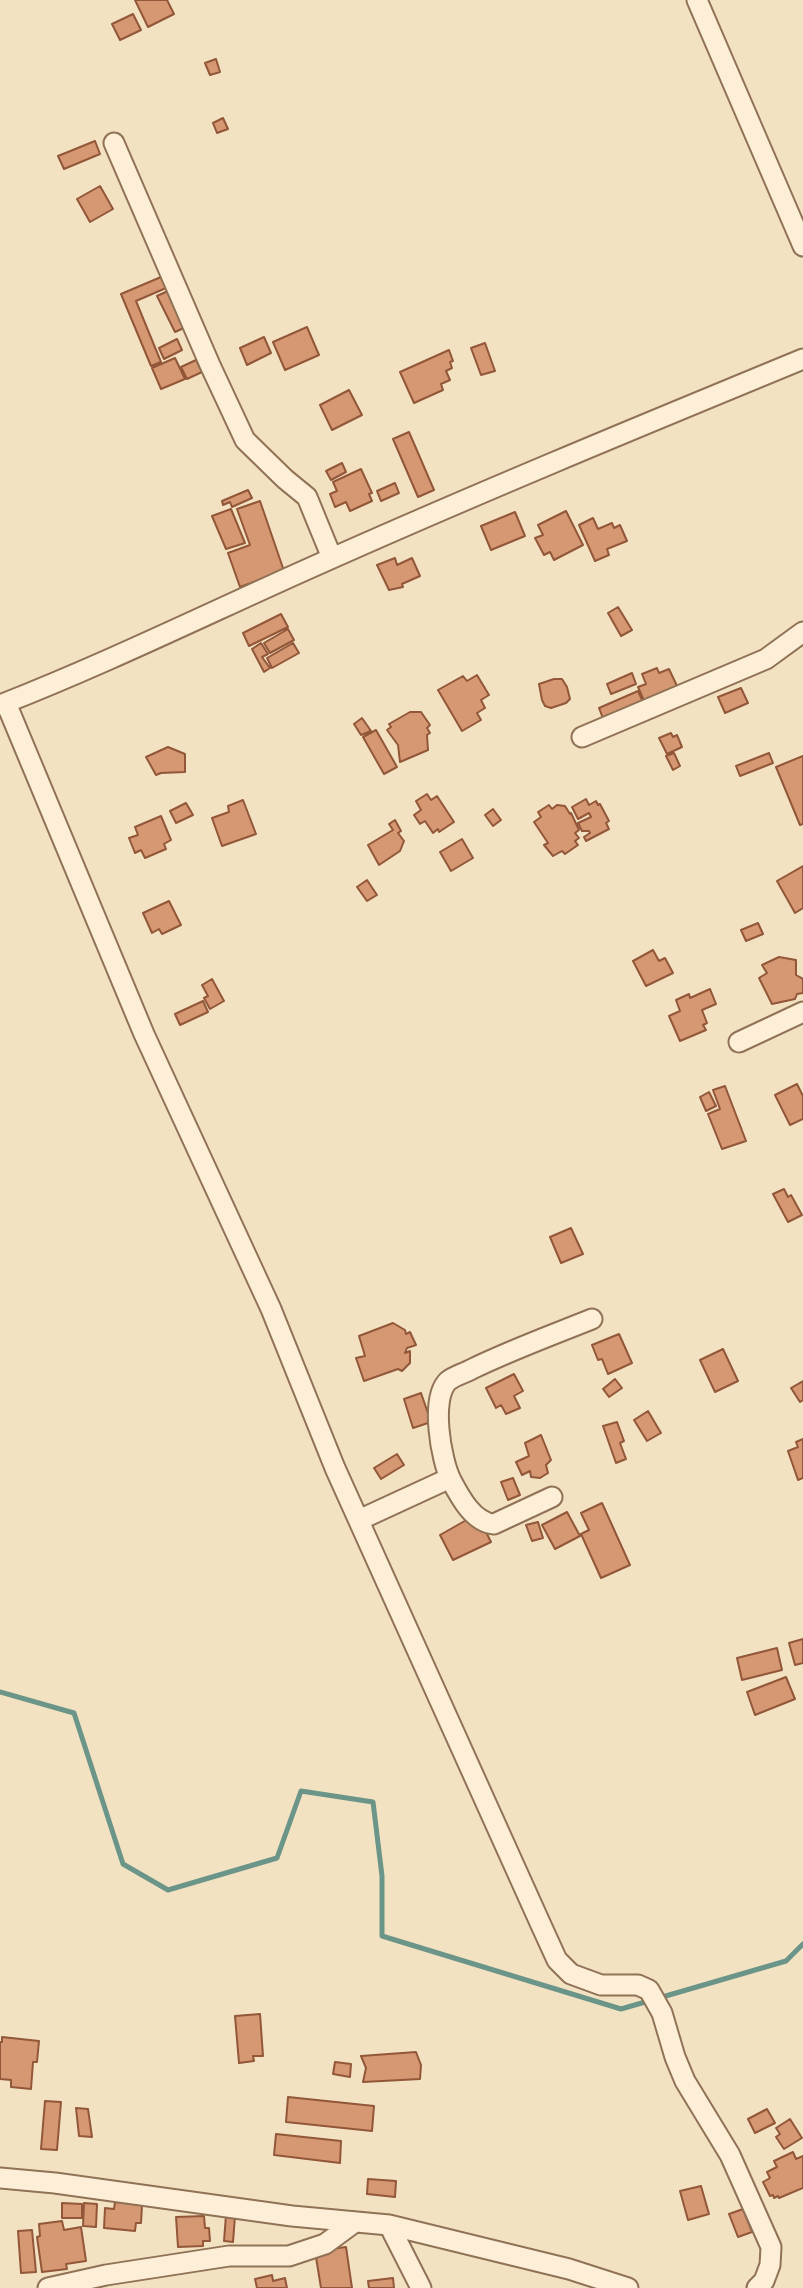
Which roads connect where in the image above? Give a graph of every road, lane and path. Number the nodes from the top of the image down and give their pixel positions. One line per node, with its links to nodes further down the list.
1 (697, 0): 3 (street)
2 (114, 143): 5 (street)
3 (803, 246)
4 (803, 359): 5 (street)
5 (332, 558): 7 (street)
6 (803, 632): 8 (street)
7 (3, 704): 14 (street)
8 (582, 737)
9 (803, 1012): 10 (street)
10 (739, 1042)
11 (592, 1319): 12 (street)
12 (450, 1478): 13 (street); 14 (street)
13 (552, 1497)
14 (359, 1520): 21 (street)
15 (0, 2178): 16 (street)
16 (355, 2222): 17 (street); 18 (street)
17 (388, 2225): 19 (street); 20 (street)
18 (48, 2288)
19 (421, 2288)
20 (628, 2288)
21 (757, 2288)

